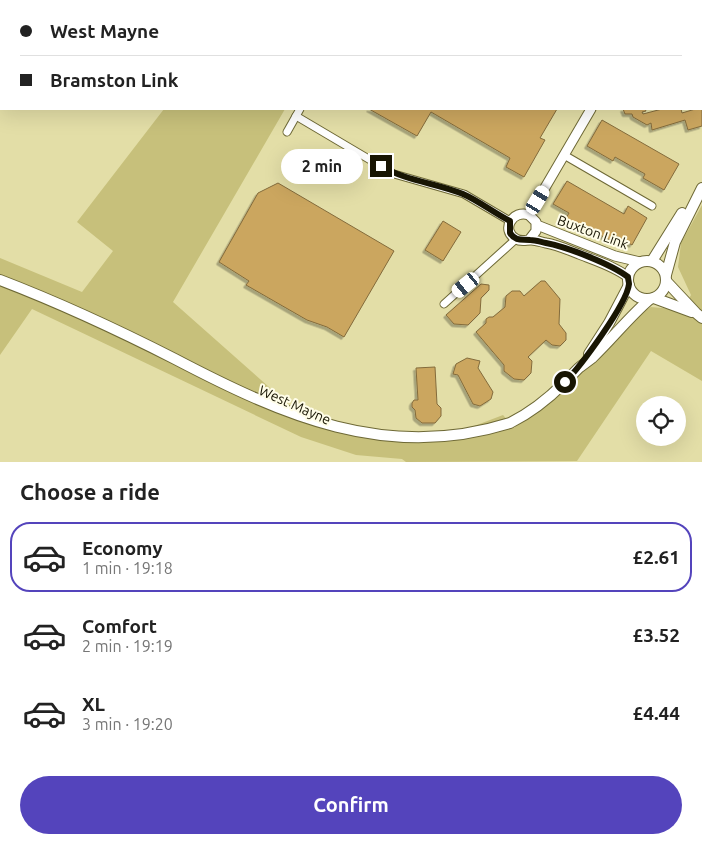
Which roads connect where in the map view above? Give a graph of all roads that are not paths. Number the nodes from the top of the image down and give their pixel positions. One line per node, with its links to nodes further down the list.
1 (590, 110): 4 (street)
2 (298, 112): 3 (street); 8 (street)
3 (287, 132)
4 (564, 155): 6 (street); 7 (street)
5 (702, 187): 12 (main road); 14 (main road)
6 (652, 206)
7 (529, 215): 8 (street); 9 (street)
8 (510, 221): 10 (street)
9 (537, 225): 11 (street); 13 (street, Buxton Link)
10 (516, 239): 11 (street); 18 (street)
11 (529, 240): 16 (street, Buxton Link)
12 (652, 261): 13 (main road); 14 (main road)
13 (640, 262): 16 (main road)
14 (666, 278): 17 (main road); 19 (main road)
15 (0, 280): 21 (main road, West Mayne)
16 (629, 281): 17 (main road); 20 (main road)
17 (652, 298): 19 (main road); 20 (main road)
18 (444, 304)
19 (699, 315)
20 (580, 367): 22 (main road)
21 (333, 436)
22 (435, 447)

